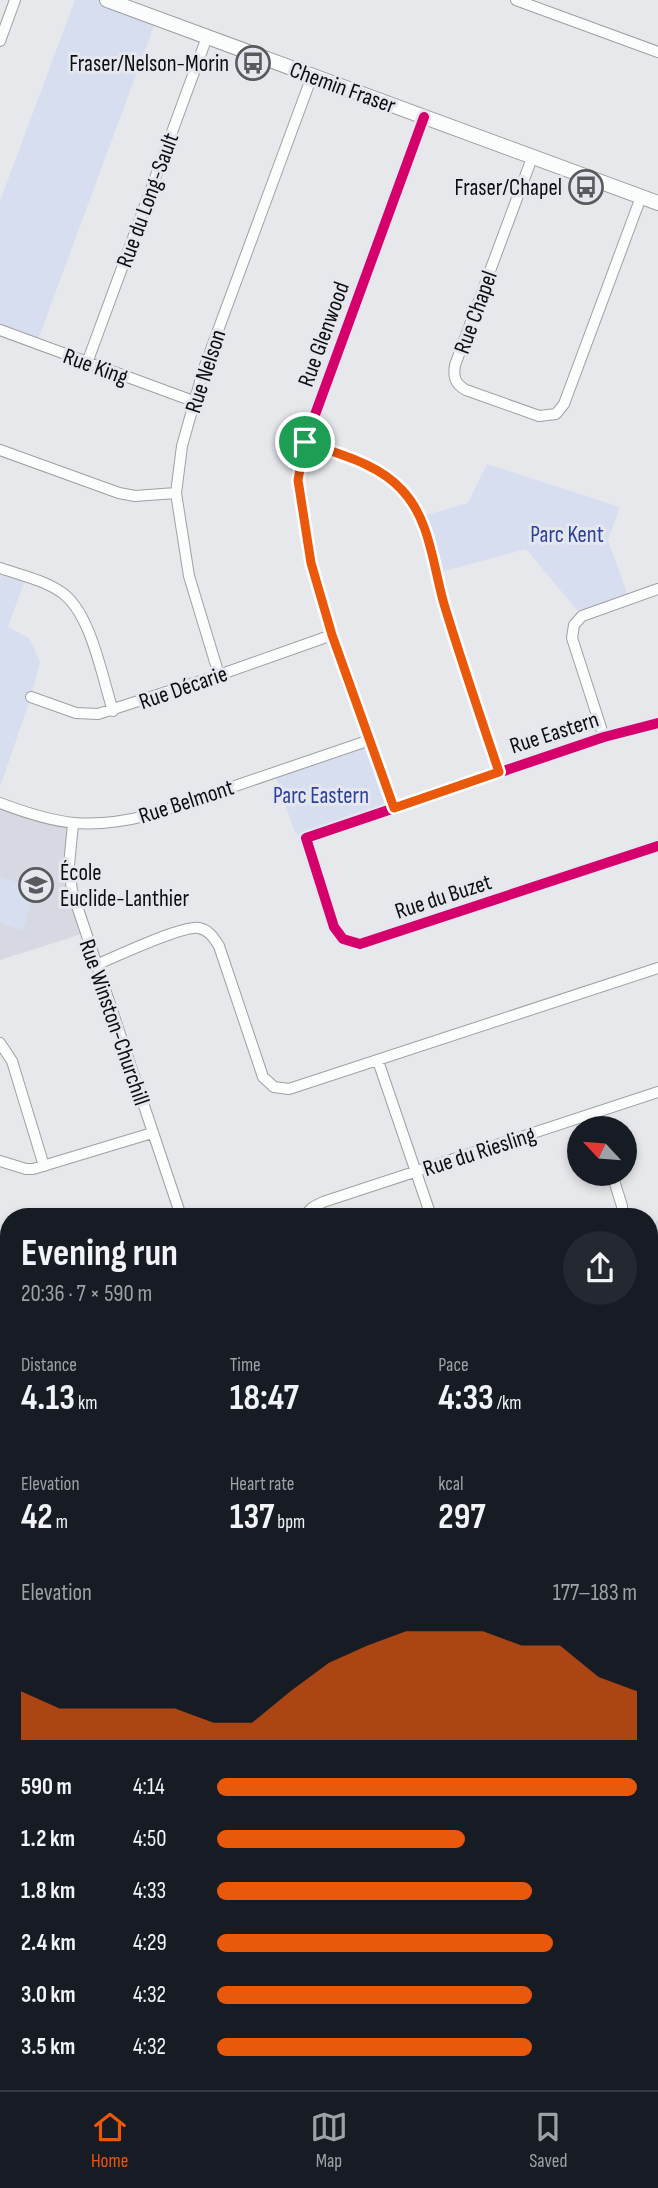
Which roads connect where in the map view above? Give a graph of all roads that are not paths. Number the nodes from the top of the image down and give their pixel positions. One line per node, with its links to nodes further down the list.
1 (15, 0): 5 (street)
2 (107, 0): 4 (street, Chemin Fraser)
3 (516, 0): 6 (street)
4 (207, 37): 7 (street, Chemin Fraser); 13 (street, Rue du Long-Sault)
5 (0, 41)
6 (658, 52)
7 (312, 76): 8 (street, Chemin Fraser); 14 (street, Rue Nelson)
8 (425, 117): 9 (street, Chemin Fraser); 15 (street, Rue Glenwood)
9 (532, 158): 10 (street, Chemin Fraser); 10 (street, Rue Chapel)
10 (641, 197): 11 (street, Chemin Fraser)
11 (658, 203)
12 (0, 330): 13 (street, Rue King)
13 (88, 363): 14 (street, Rue King)
14 (193, 401): 17 (street, Rue Nelson)
15 (305, 442): 20 (street, Rue Glenwood); 27 (street)
16 (0, 450): 17 (street)
17 (176, 493): 21 (street, Rue Nelson)
18 (0, 568): 23 (street)
19 (658, 589): 25 (street)
20 (332, 635): 21 (street, Rue Décarie); 26 (street, Rue Glenwood)
21 (219, 675): 23 (street, Rue Décarie)
22 (31, 697): 23 (street, Rue Décarie)
23 (113, 710)
24 (658, 723): 25 (street, Rue Eastern)
25 (604, 737): 27 (street, Rue Eastern)
26 (370, 740): 29 (street, Rue Glenwood); 30 (street, Rue Belmont)
27 (499, 772): 29 (street, Rue Eastern)
28 (0, 803): 30 (street, Rue Belmont)
29 (394, 808): 31 (street, Rue Eastern)
30 (73, 824): 33 (street, Rue Winston-Churchill)
31 (306, 838): 32 (street, Rue du Buzet)
32 (658, 846)
33 (96, 965): 36 (street); 39 (street, Rue Winston-Churchill)
34 (658, 968): 36 (street)
35 (0, 1043): 41 (street)
36 (378, 1061): 42 (street)
37 (658, 1092): 38 (street, Rue du Riesling)
38 (593, 1114): 42 (street, Rue du Riesling)
39 (152, 1133): 41 (street); 44 (street, Rue Winston-Churchill)
40 (0, 1161): 41 (street)
41 (44, 1167)
42 (416, 1172): 45 (street, Rue du Riesling); 46 (street)
43 (616, 1186): 47 (street)
44 (178, 1208)
45 (312, 1208)
46 (428, 1208)
47 (622, 1208)

